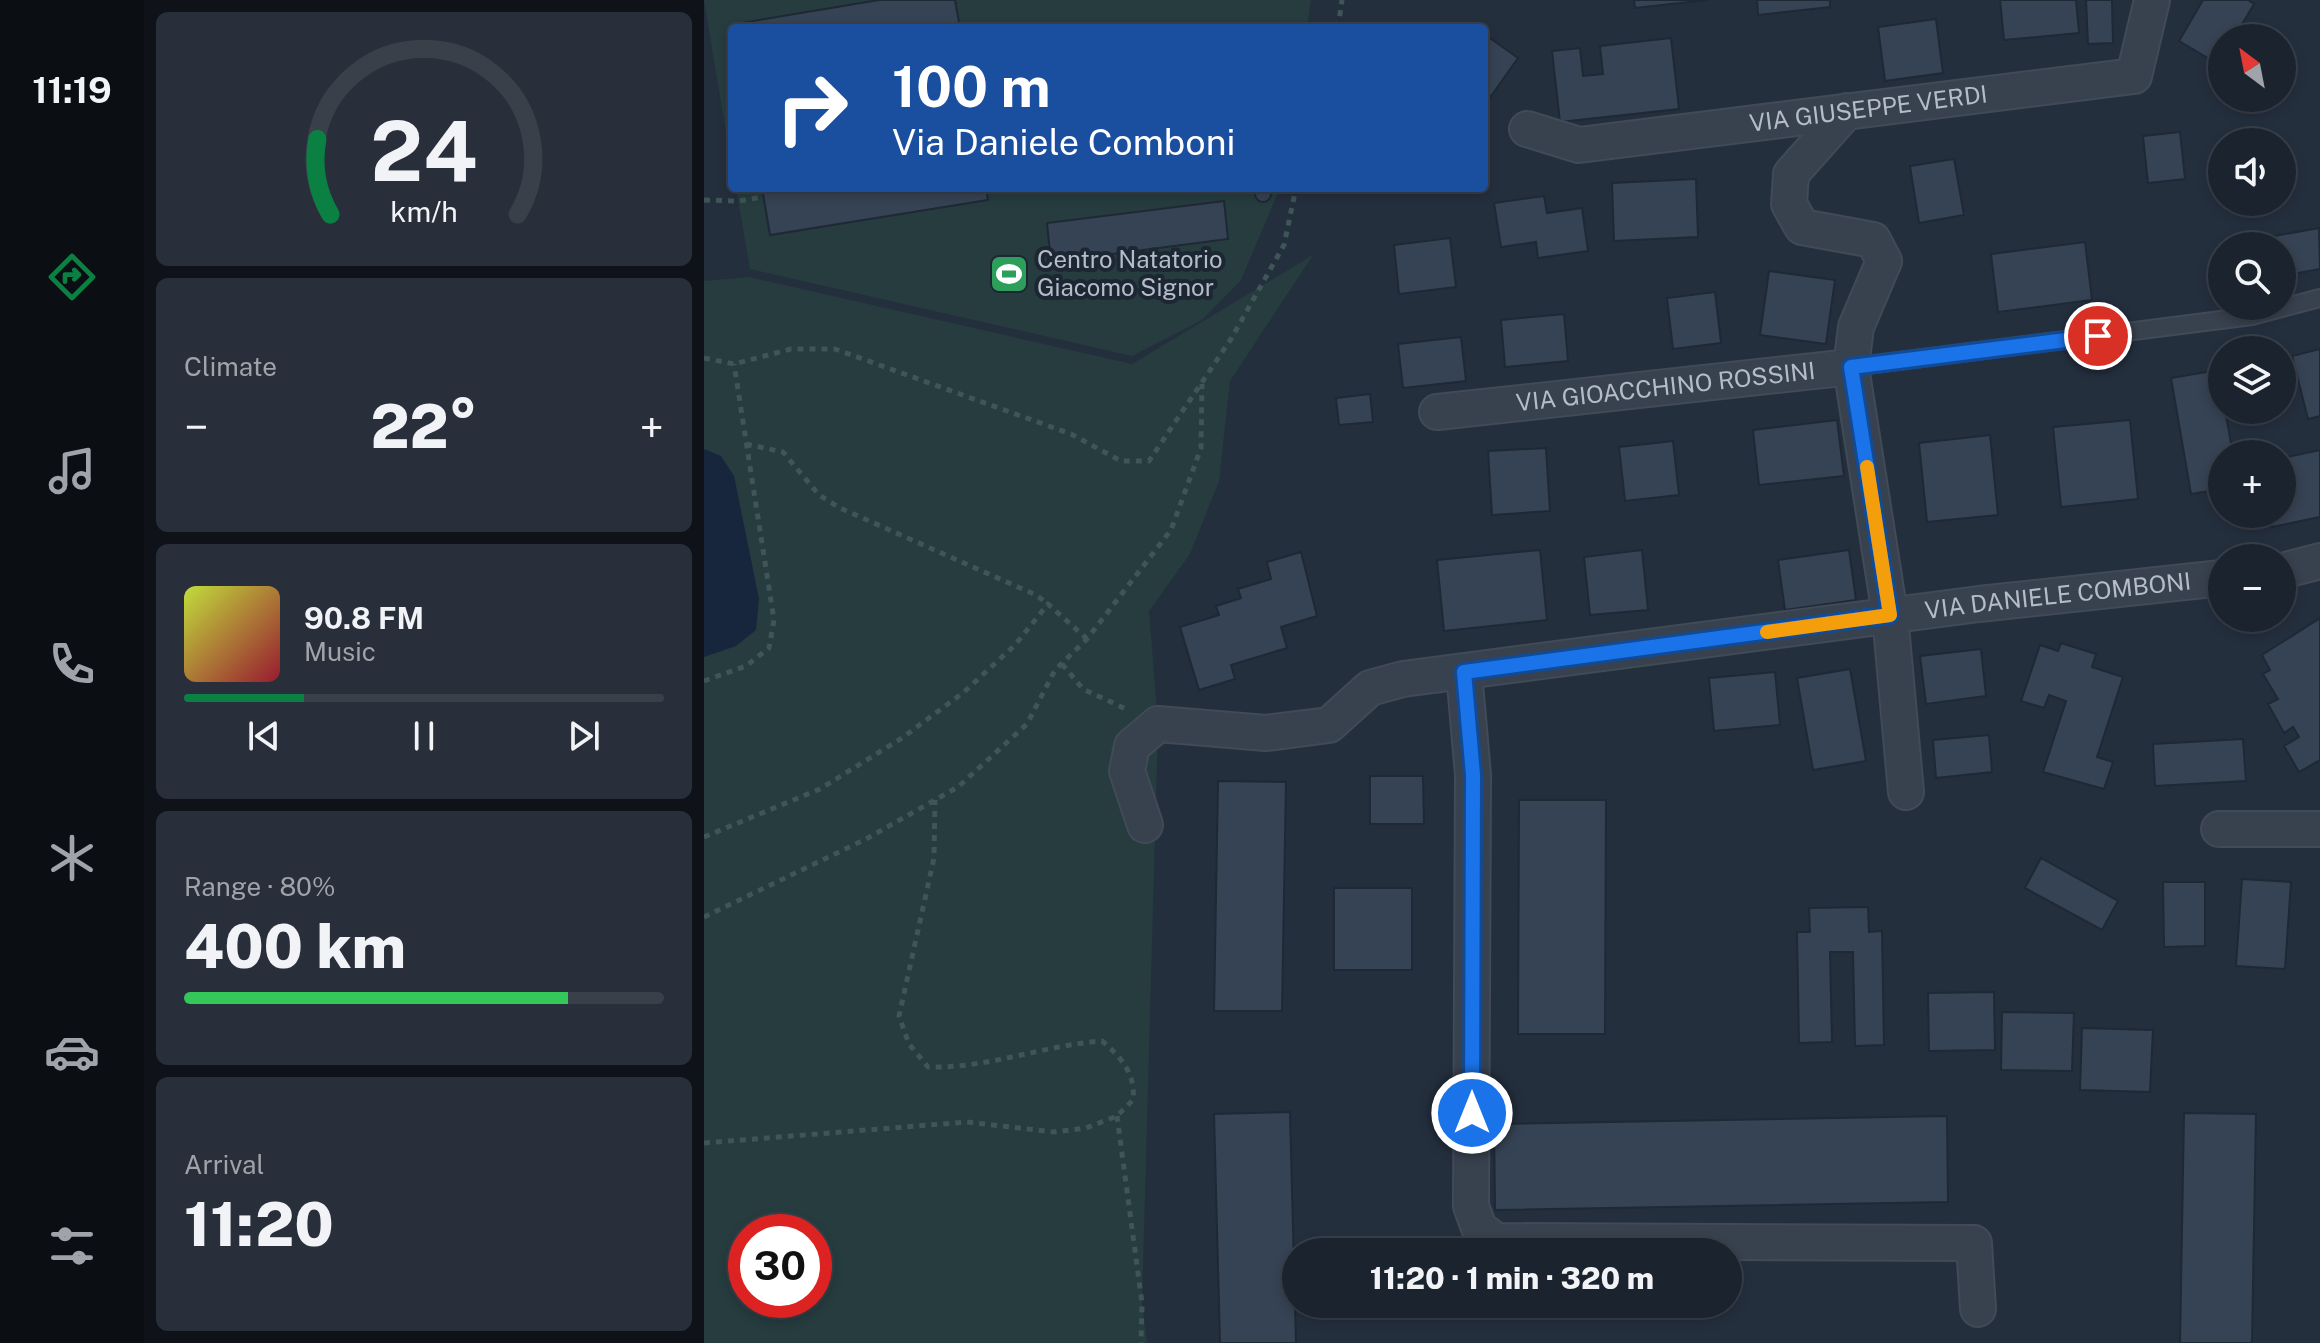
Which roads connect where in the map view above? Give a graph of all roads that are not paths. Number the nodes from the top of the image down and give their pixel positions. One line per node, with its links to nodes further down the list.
1 (2152, 0): 2 (street, VIA GIUSEPPE VERDI)
2 (1847, 111): 3 (street, VIA GIUSEPPE VERDI); 5 (street)
3 (1527, 129)
4 (2320, 298): 5 (lane, VIA GIOACCHINO ROSSINI)
5 (1851, 367): 6 (street, VIA GIOACCHINO ROSSINI); 10 (street)
6 (1437, 412)
7 (2320, 561): 8 (street)
8 (2296, 567)
9 (2208, 580): 10 (street, VIA DANIELE COMBONI)
10 (1890, 615): 11 (street, VIA DANIELE COMBONI); 12 (street)
11 (1464, 672): 13 (street, VIA DANIELE COMBONI); 16 (street)
12 (1906, 792)
13 (1145, 825)
14 (2219, 829): 15 (street)
15 (2320, 829)
16 (1978, 1309)

